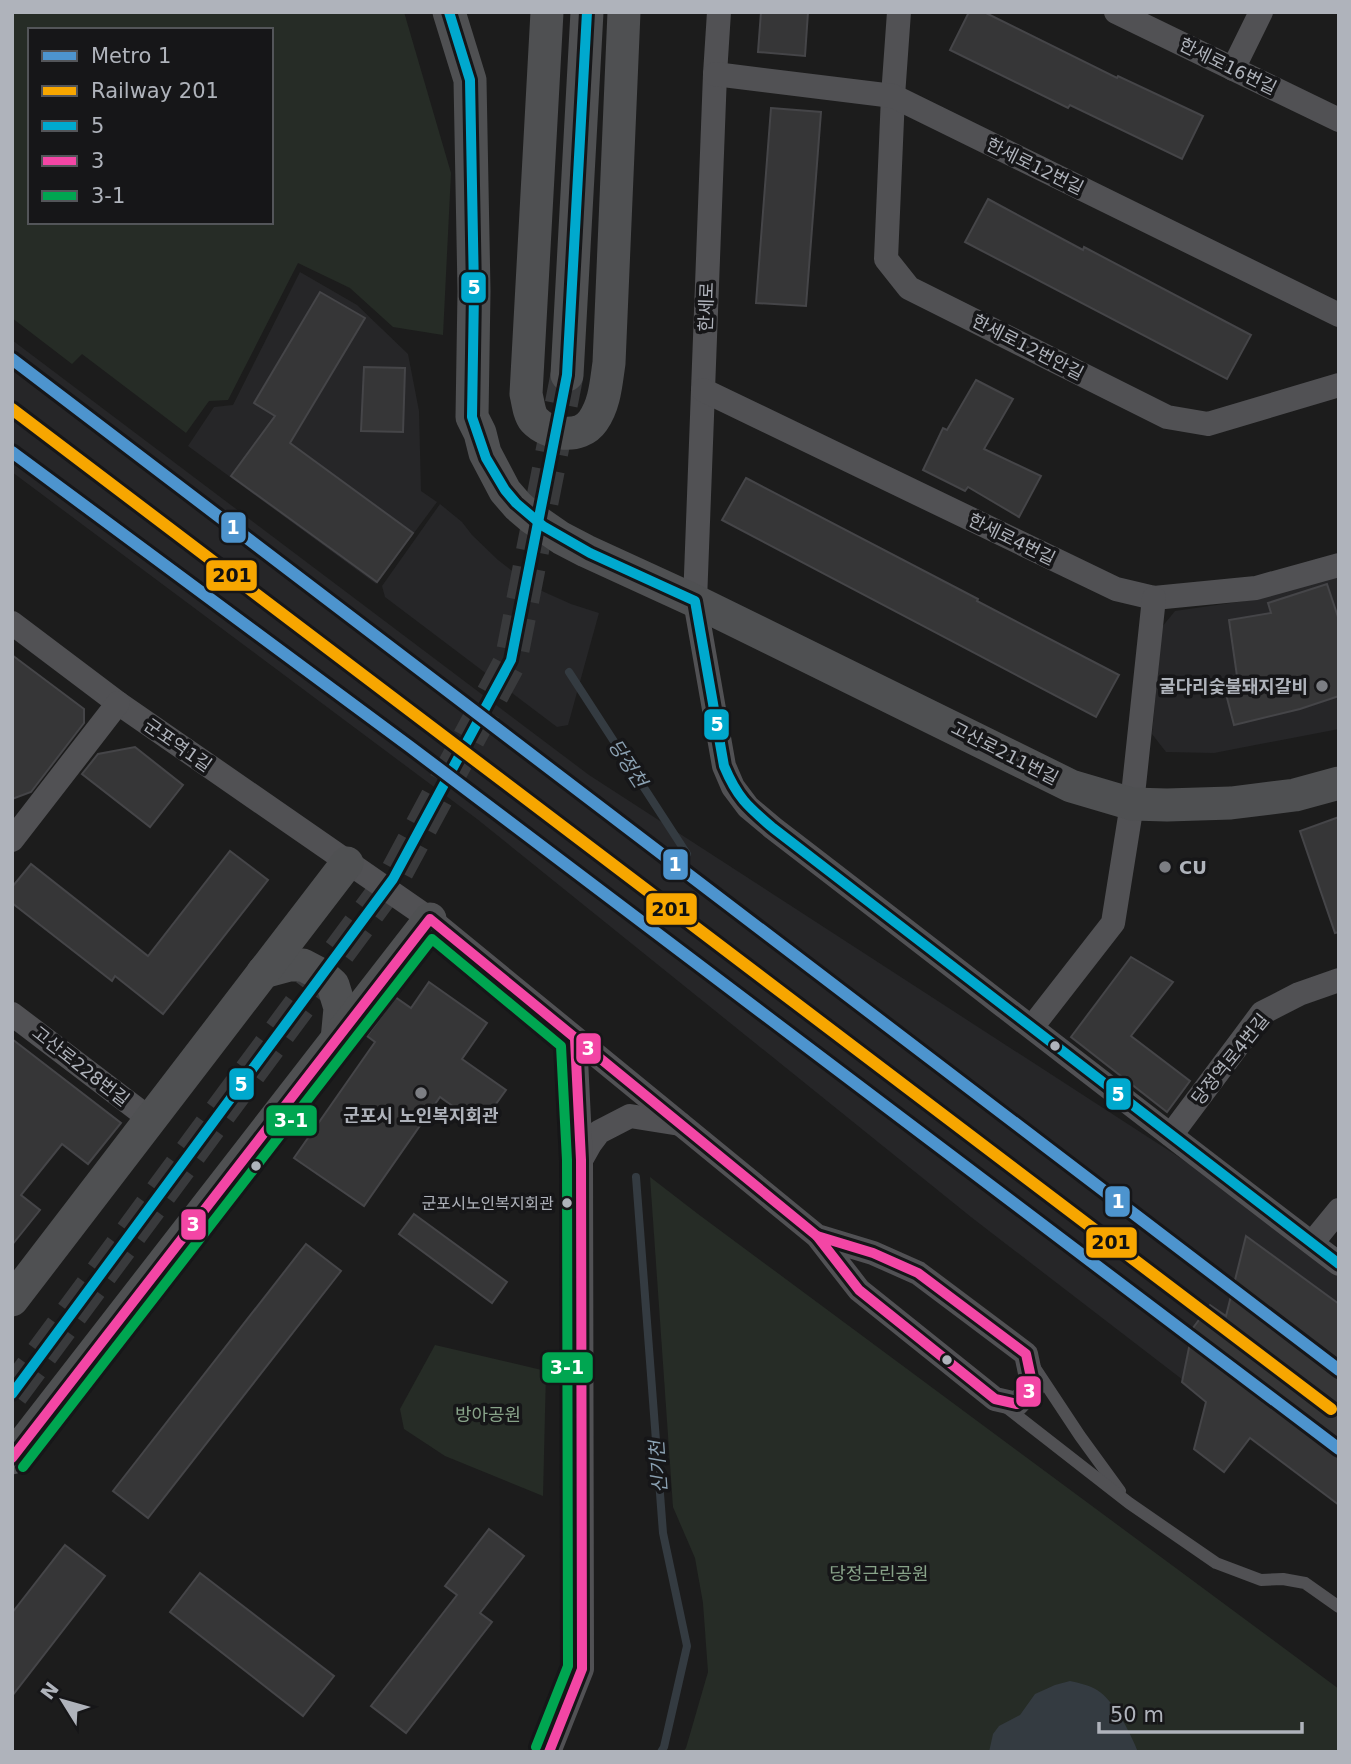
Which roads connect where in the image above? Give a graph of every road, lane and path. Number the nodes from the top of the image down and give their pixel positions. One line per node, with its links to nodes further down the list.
1 (449, 12): 19 (street, 고산로211번길)
2 (547, 12): 4 (street)
3 (587, 12): 14 (street)
4 (624, 12)
5 (719, 12): 10 (street, 한세로)
6 (899, 12): 11 (street, 한세로12번안길)
7 (1116, 12): 9 (street, 한세로16번길)
8 (1261, 12): 9 (street)
9 (1233, 69): 12 (street, 한세로16번길)
10 (715, 74): 11 (street, 한세로12번길); 16 (street, 한세로)
11 (893, 96): 13 (street, 한세로12번길); 15 (street, 한세로12번안길)
12 (1339, 120)
13 (1339, 315)
14 (568, 374)
15 (1339, 385)
16 (703, 390): 18 (street, 한세로4번길); 19 (street, 한세로)
17 (1339, 565): 18 (street, 한세로4번길)
18 (1154, 598): 23 (street)
19 (695, 601): 23 (street, 고산로211번길); 30 (street, 한세로)
20 (12, 623): 21 (street, 군포역1길)
21 (118, 703): 24 (street); 25 (street, 군포역1길)
22 (1339, 783): 23 (street, 고산로211번길)
23 (1132, 804): 30 (street)
24 (14, 835)
25 (347, 863): 26 (street, 군포역1길); 27 (street)
26 (430, 919): 31 (street, 군포역1길); 32 (street)
27 (263, 972): 32 (street); 33 (street)
28 (1339, 980): 35 (street, 당정역로4번길)
29 (12, 1014): 33 (street, 고산로228번길)
30 (1031, 1027): 35 (street, 한세로)
31 (575, 1039): 34 (street, 군포역1길); 36 (street)
32 (337, 1040): 44 (street)
33 (150, 1119): 41 (street)
34 (682, 1124): 36 (street); 38 (street, 군포역1길)
35 (1171, 1135): 39 (street, 한세로)
36 (581, 1160): 47 (street)
37 (1339, 1210): 39 (street)
38 (817, 1236): 42 (street); 43 (street)
39 (1312, 1243): 40 (street, 한세로)
40 (1339, 1264)
41 (12, 1300)
42 (1026, 1354): 43 (street); 45 (lane)
43 (995, 1399): 45 (lane)
44 (12, 1458)
45 (1129, 1503): 46 (lane)
46 (1339, 1607)
47 (549, 1752)

